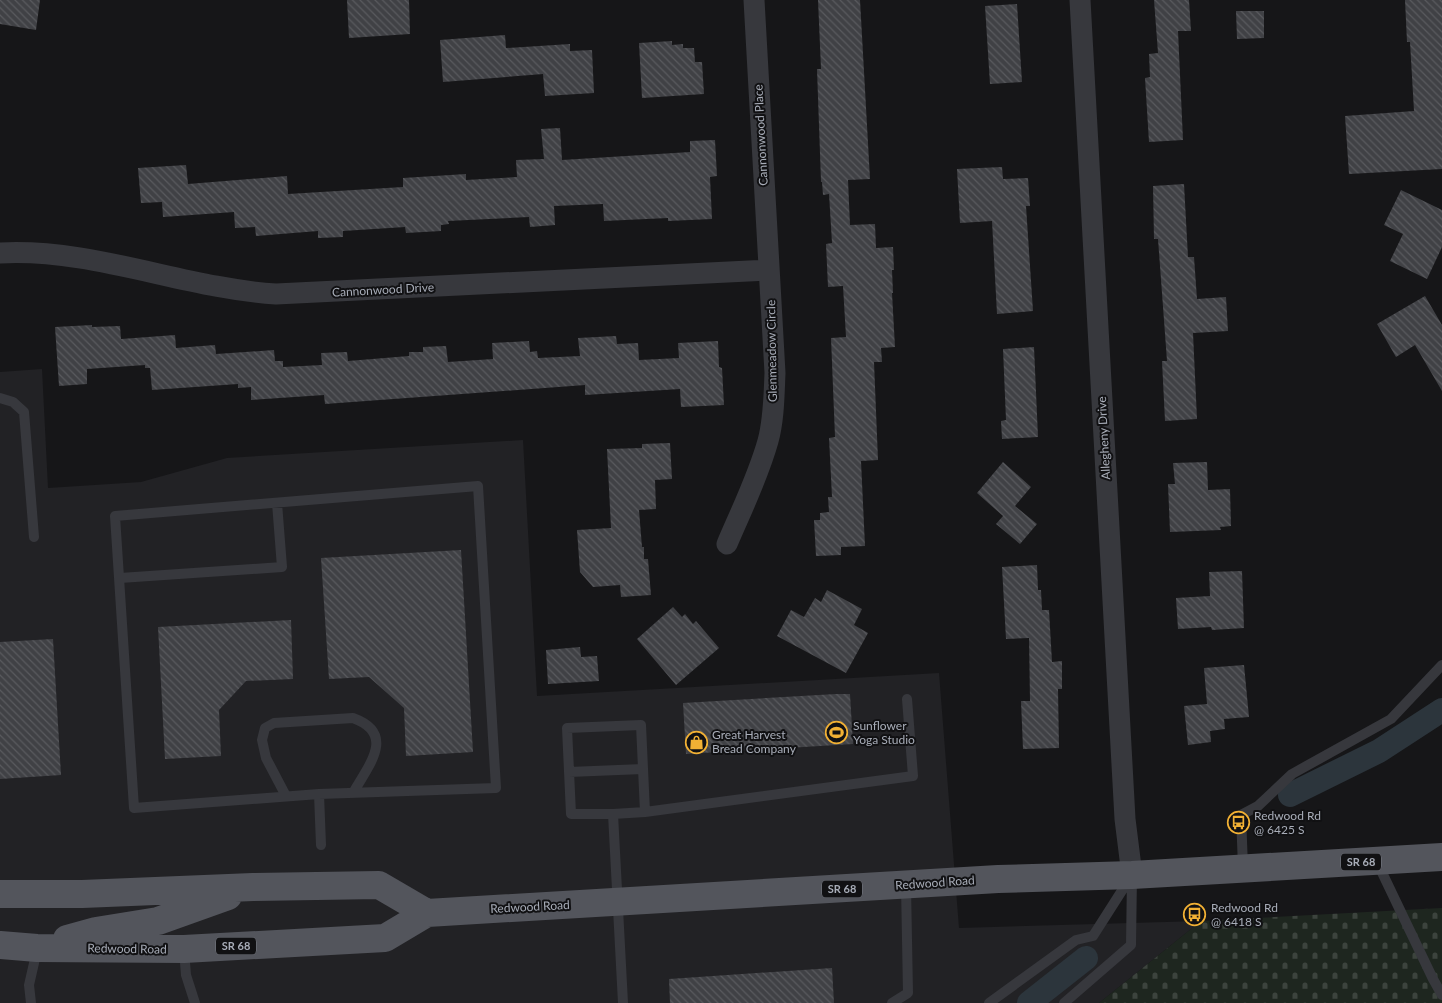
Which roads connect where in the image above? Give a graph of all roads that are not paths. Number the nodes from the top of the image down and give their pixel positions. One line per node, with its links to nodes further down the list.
1 (754, 0): 4 (street, Cannonwood Place)
2 (1080, 0): 23 (street, Allegheny Drive)
3 (0, 253): 4 (street, Cannonwood Drive)
4 (769, 270): 8 (street, Glenmeadow Circle)
5 (0, 398): 7 (lane)
6 (277, 503): 9 (lane); 9 (lane); 14 (lane)
7 (34, 537)
8 (727, 544)
9 (120, 578): 16 (lane)
10 (1442, 665): 22 (lane)
11 (907, 699): 17 (lane)
12 (643, 769): 13 (lane); 13 (lane); 17 (lane)
13 (569, 772): 18 (lane)
14 (353, 793): 15 (lane); 16 (lane)
15 (319, 794): 16 (lane); 19 (lane)
16 (286, 796)
17 (645, 812): 18 (lane)
18 (613, 814): 27 (lane)
19 (321, 845)
20 (1442, 857): 21 (main road, Redwood Road / SR 68)
21 (1376, 861): 22 (main road, Redwood Road / SR 68); 33 (lane)
22 (1243, 868): 23 (main road, Redwood Road / SR 68)
23 (1132, 875): 24 (main road, Redwood Road / SR 68); 38 (lane); 39 (lane)
24 (906, 885): 27 (main road, Redwood Road / SR 68); 37 (lane)
25 (253, 887): 26 (main road); 28 (main road); 30 (main road)
26 (0, 894)
27 (618, 902): 28 (main road, Redwood Road / SR 68); 36 (lane)
28 (428, 912): 31 (main road, Redwood Road / SR 68)
29 (0, 945): 30 (main road, Redwood Road / SR 68)
30 (37, 948): 31 (main road, Redwood Road / SR 68); 32 (main road); 34 (lane)
31 (184, 949): 35 (lane)
32 (0, 962)
33 (1442, 995)
34 (31, 1003)
35 (194, 1003)
36 (622, 1003)
37 (892, 1003)
38 (989, 1003)
39 (1064, 1003)

